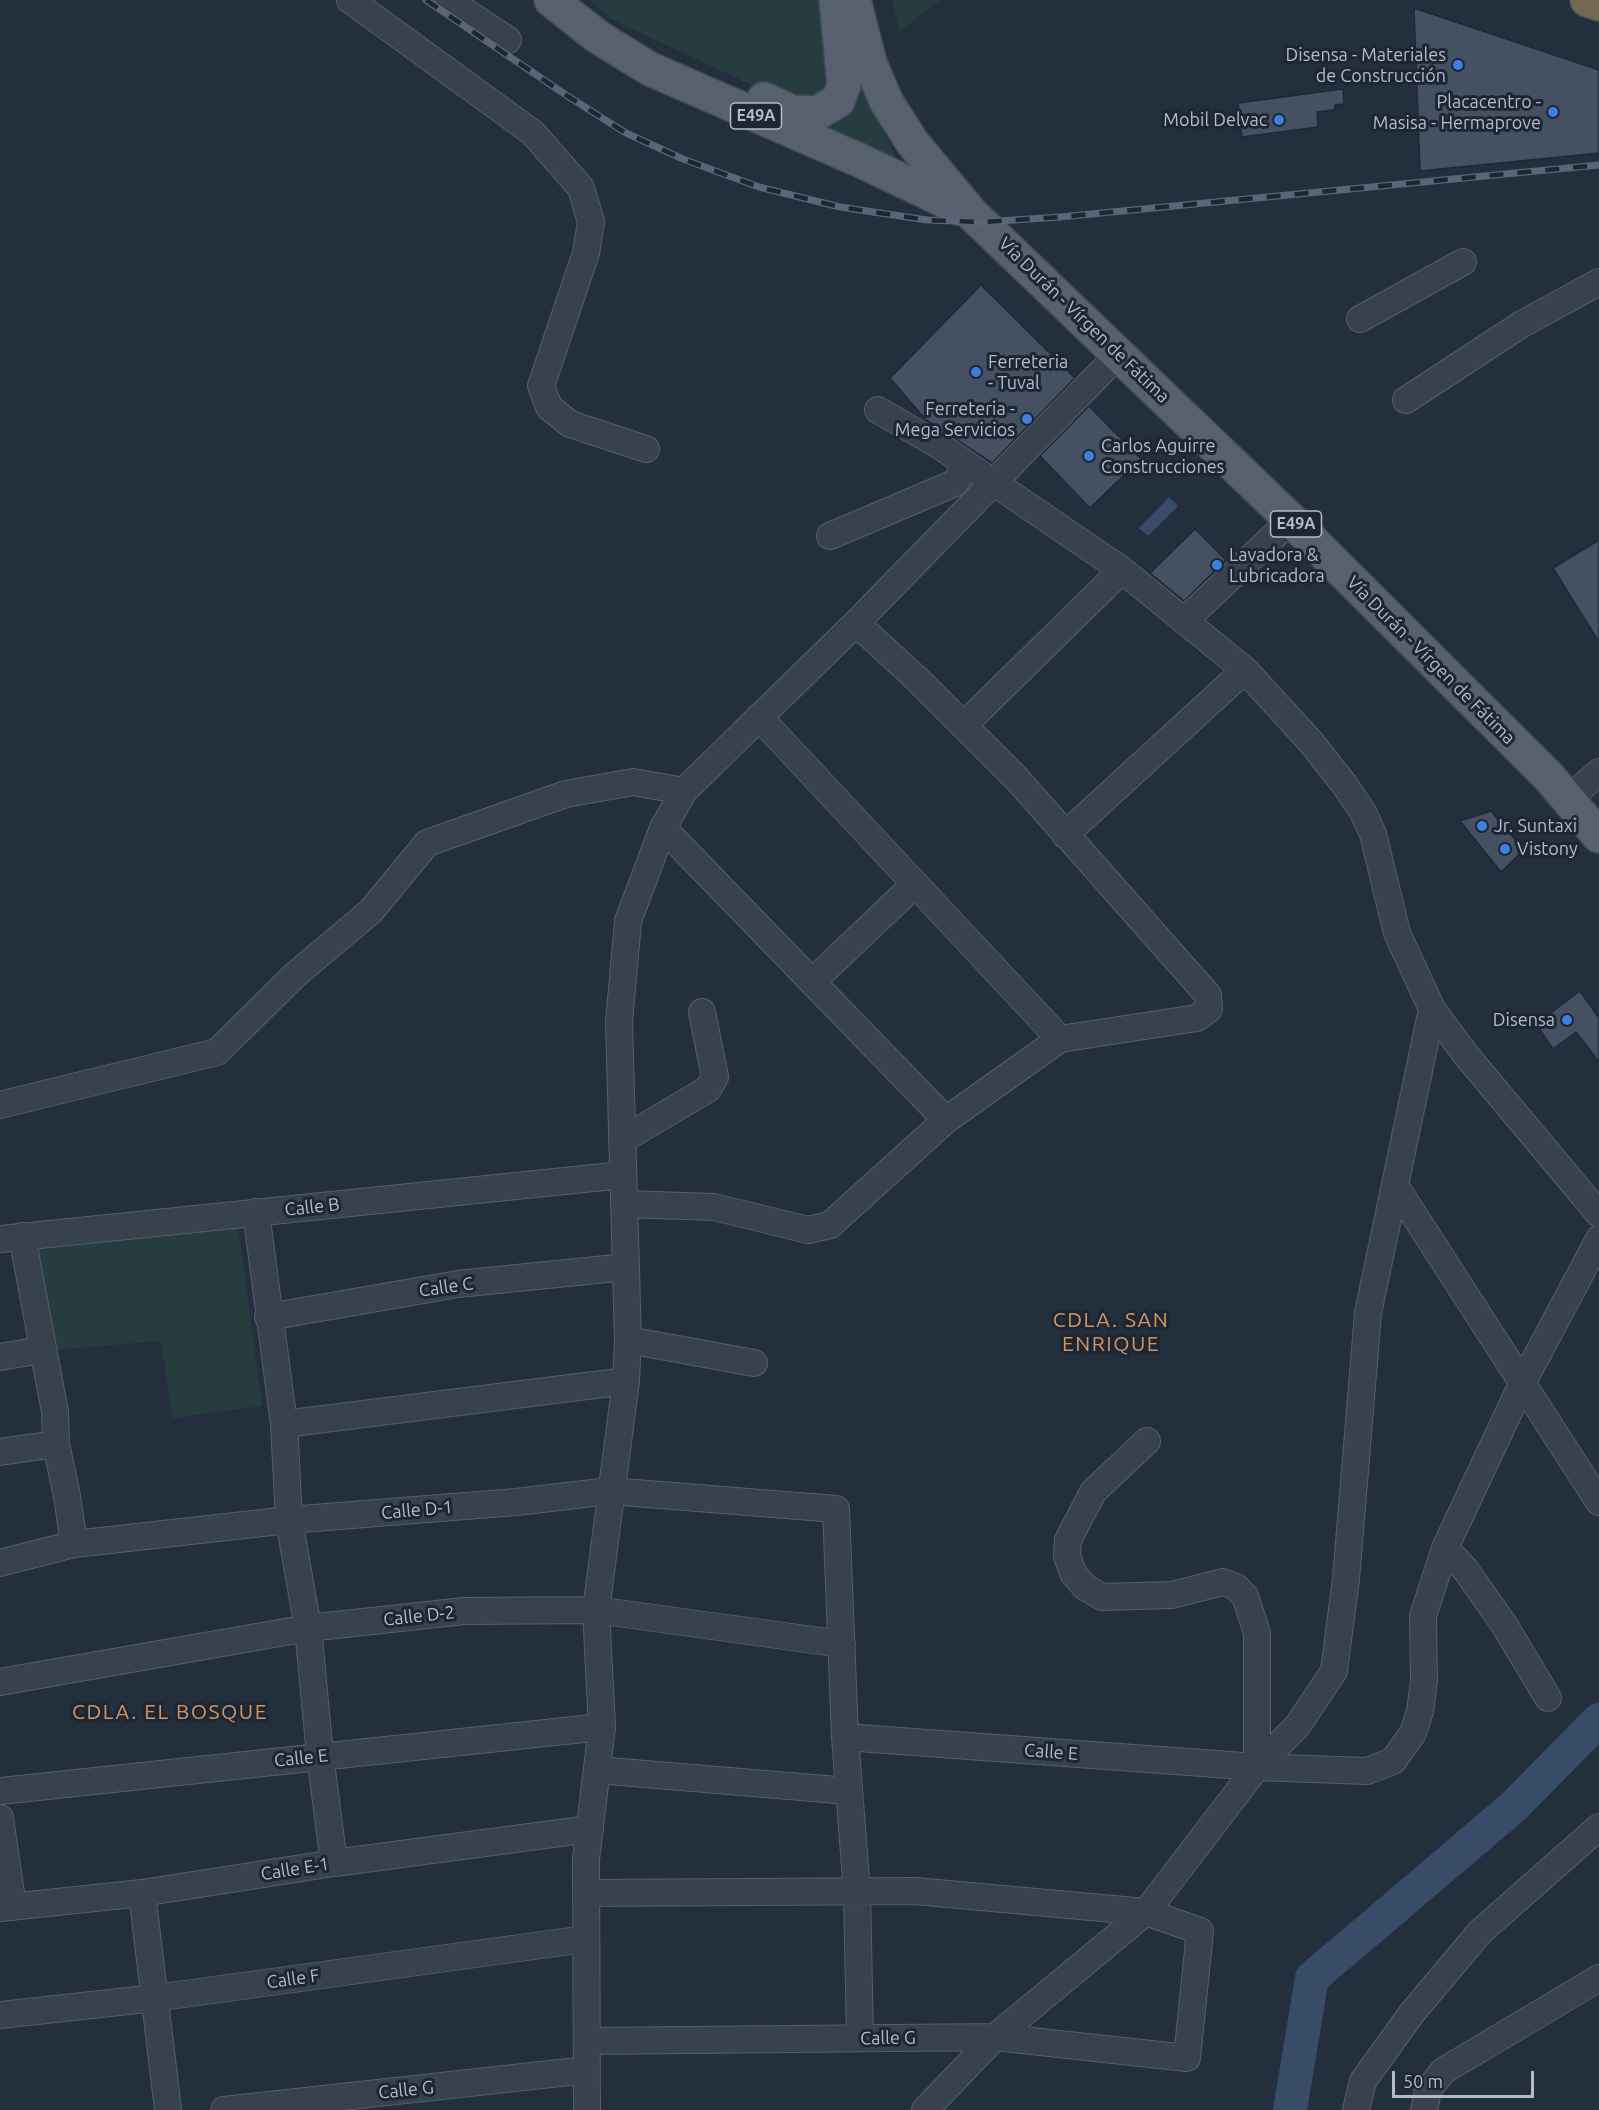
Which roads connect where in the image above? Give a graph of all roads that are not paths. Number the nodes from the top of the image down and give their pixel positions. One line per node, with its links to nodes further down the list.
1 (350, 0): 17 (street)
2 (448, 0): 8 (street)
3 (551, 0): 9 (main road, Vía Durán - Vírgen de Fátima / E49A)
4 (836, 0): 9 (main road)
5 (854, 0): 10 (main road, Vía Durán - Vírgen de Fátima / E49A)
6 (1587, 0): 7 (highway)
7 (1599, 4)
8 (508, 40)
9 (664, 74): 10 (main road, Vía Durán - Vírgen de Fátima / E49A)
10 (972, 214): 14 (main road, Vía Durán - Vírgen de Fátima / E49A)
11 (1463, 262): 13 (street)
12 (1599, 282): 15 (street)
13 (1360, 319)
14 (1119, 354): 19 (street); 20 (main road, Vía Durán - Vírgen de Fátima / E49A)
15 (1406, 400)
16 (878, 410): 18 (street)
17 (646, 449)
18 (966, 464): 19 (street); 21 (street)
19 (992, 483): 22 (street); 24 (street)
20 (1291, 520): 23 (street); 30 (main road, Vía Durán - Vírgen de Fátima / E49A)
21 (830, 536)
22 (1122, 570): 23 (street); 27 (street)
23 (1184, 621): 25 (street)
24 (856, 623): 26 (street); 27 (street)
25 (1245, 670): 32 (street); 36 (street)
26 (759, 717): 29 (street); 34 (street)
27 (964, 725): 32 (street)
28 (1599, 772): 30 (street)
29 (684, 791): 31 (street); 39 (street)
30 (1569, 799): 33 (main road, Vía Durán - Vírgen de Fátima / E49A)
31 (663, 828): 35 (street); 41 (street)
32 (1065, 835): 38 (street)
33 (1599, 836)
34 (915, 884): 35 (street); 38 (street)
35 (812, 982): 40 (street)
36 (1432, 1009): 43 (street); 46 (street)
37 (702, 1012): 41 (street)
38 (1060, 1039): 40 (street)
39 (0, 1105)
40 (946, 1120): 44 (street)
41 (622, 1140): 42 (street)
42 (623, 1175): 44 (street); 45 (street, Calle B)
43 (1396, 1187): 56 (street); 75 (street)
44 (624, 1204): 49 (street)
45 (256, 1212): 47 (street, Calle B); 50 (street)
46 (1599, 1214)
47 (11, 1238): 52 (street)
48 (1599, 1239): 56 (street, Calle E)
49 (626, 1267): 50 (street, Calle C); 51 (street)
50 (268, 1317): 57 (street)
51 (628, 1340): 54 (street); 55 (street)
52 (42, 1350): 53 (street); 59 (street)
53 (0, 1357)
54 (754, 1363)
55 (626, 1381): 57 (street); 61 (street)
56 (1523, 1382): 62 (street); 65 (street, Calle E)
57 (284, 1424): 63 (street)
58 (1147, 1441): 75 (street)
59 (56, 1444): 60 (street); 64 (street)
60 (0, 1452)
61 (610, 1491): 63 (street, Calle D-1); 67 (street); 69 (street, Calle D-1)
62 (1599, 1502)
63 (289, 1520): 64 (street, Calle D-1); 68 (street)
64 (74, 1544): 66 (street, Calle D-1)
65 (1445, 1548): 71 (street); 75 (street, Calle E)
66 (0, 1563)
67 (596, 1610): 68 (street, Calle D-2); 69 (street, Calle D-2); 72 (street)
68 (308, 1628): 70 (street, Calle D-2); 74 (street)
69 (842, 1644): 73 (street)
70 (0, 1682)
71 (1548, 1698)
72 (602, 1727): 74 (street, Calle E); 76 (street)
73 (845, 1737): 75 (street, Calle E); 78 (street)
74 (320, 1755): 77 (street, Calle E); 82 (street)
75 (1257, 1767): 87 (street)
76 (597, 1770): 78 (street); 81 (street)
77 (0, 1791)
78 (849, 1791): 83 (street)
79 (0, 1818): 86 (street)
80 (1599, 1827): 100 (street)
81 (590, 1828): 82 (street, Calle E-1); 85 (street)
82 (334, 1863): 84 (street, Calle E-1)
83 (857, 1892): 85 (street); 87 (street); 93 (street)
84 (142, 1893): 86 (street, Calle E-1); 90 (street)
85 (586, 1893): 88 (street)
86 (7, 1907)
87 (1146, 1912): 92 (street); 92 (street, Calle G)
88 (585, 1939): 90 (street, Calle F); 94 (street)
89 (1599, 1978): 101 (street)
90 (155, 1998): 91 (street, Calle F); 96 (street)
91 (0, 2015)
92 (995, 2037): 93 (street, Calle G); 99 (street)
93 (860, 2038): 94 (street, Calle G)
94 (587, 2041): 95 (street)
95 (587, 2070): 97 (street, Calle G); 98 (street)
96 (168, 2110)
97 (224, 2110)
98 (587, 2110)
99 (925, 2110)
100 (1356, 2110)
101 (1424, 2110)

